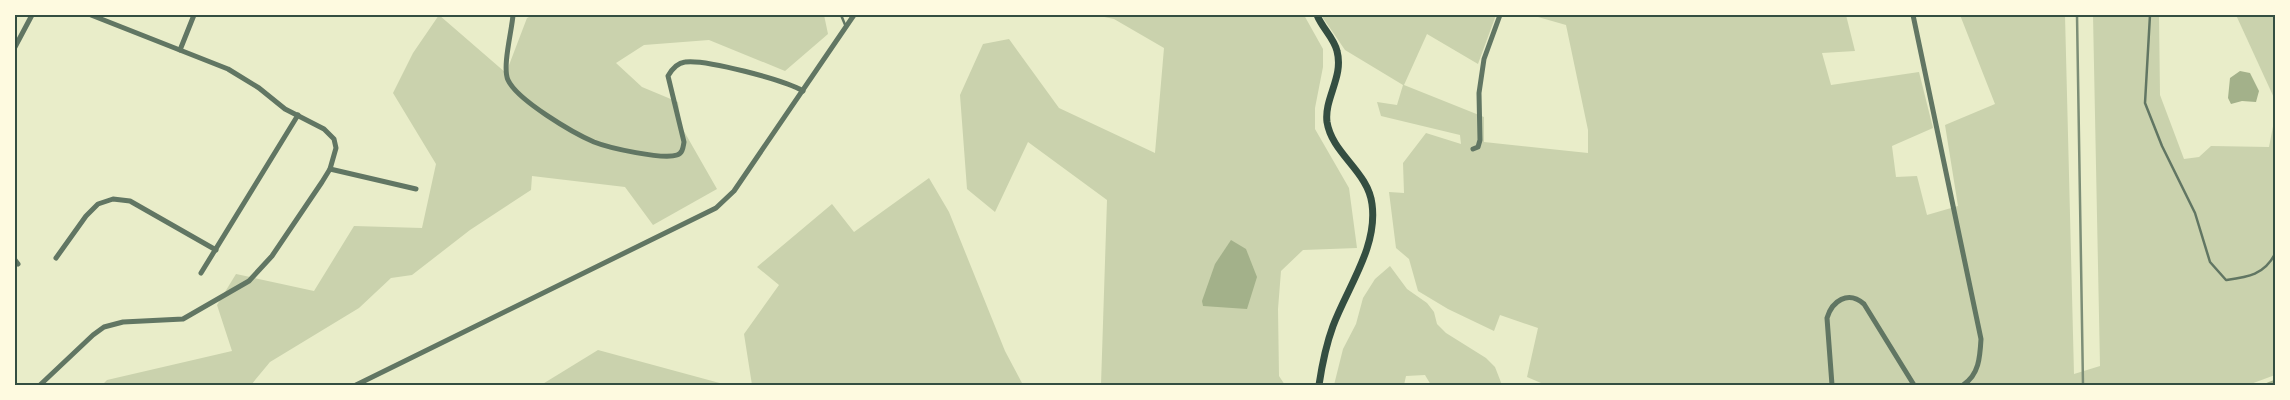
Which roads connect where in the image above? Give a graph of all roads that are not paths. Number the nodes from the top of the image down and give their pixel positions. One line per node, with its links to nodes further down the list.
1 (32, 15): 13 (street)
2 (91, 15): 11 (street)
3 (194, 15): 14 (street)
4 (513, 15): 15 (street)
5 (841, 15): 12 (lane)
6 (854, 15): 12 (street)
7 (1316, 15): 26 (main road)
8 (1500, 15): 17 (street)
9 (1913, 15): 29 (street)
10 (2150, 15): 21 (lane)
11 (103, 17): 14 (street)
12 (846, 28): 15 (street)
13 (15, 47)
14 (180, 50): 16 (street)
15 (803, 91): 25 (street)
16 (298, 115): 18 (street); 20 (street)
17 (1473, 149)
18 (330, 169): 19 (street); 24 (street)
19 (416, 189)
20 (216, 250): 22 (street); 23 (street)
21 (2275, 254)
22 (56, 258)
23 (201, 273)
24 (40, 385)
25 (356, 385)
26 (1320, 385)
27 (1832, 385): 28 (street)
28 (1914, 385)
29 (1963, 385)

